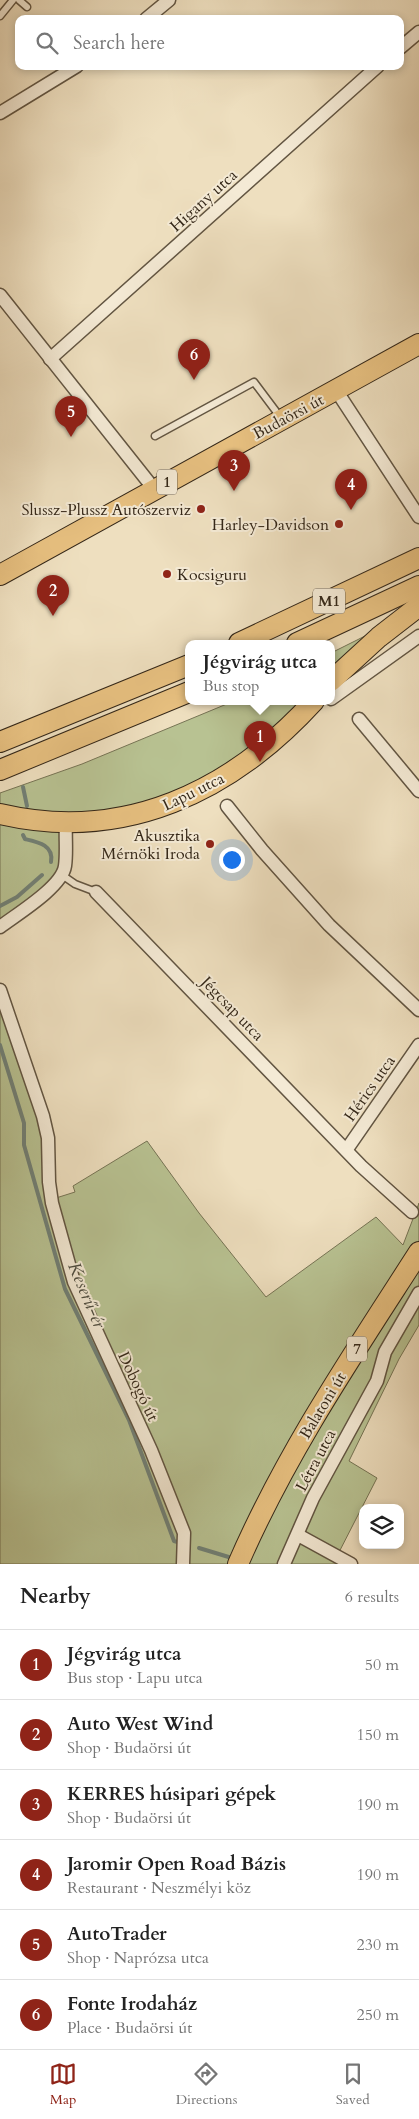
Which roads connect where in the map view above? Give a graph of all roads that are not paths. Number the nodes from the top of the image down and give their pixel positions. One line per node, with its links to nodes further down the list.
1 (13, 0): 6 (lane)
2 (18, 0): 4 (lane)
3 (170, 0): 5 (street)
4 (27, 7)
5 (151, 15)
6 (0, 16)
7 (419, 32): 8 (street)
8 (404, 45)
9 (70, 70): 11 (street)
10 (374, 70): 14 (street, Higany utca)
11 (0, 113)
12 (0, 295): 14 (street)
13 (419, 344): 15 (main road, Budaörsi út / 1)
14 (50, 359): 18 (street)
15 (336, 390): 16 (main road, Budaörsi út / 1); 19 (street)
16 (282, 419): 17 (lane); 18 (main road, Budaörsi út / 1)
17 (155, 436)
18 (154, 489): 21 (main road, Budaörsi út / 1)
19 (419, 517)
20 (419, 558): 25 (main road, M1)
21 (0, 574)
22 (419, 586): 26 (main road, M1)
23 (419, 606): 28 (main road)
24 (419, 636): 30 (street, Lapu utca)
25 (245, 640)
26 (303, 640)
27 (185, 667): 35 (main road)
28 (335, 678)
29 (185, 694): 36 (main road)
30 (335, 696)
31 (310, 705): 34 (main road)
32 (323, 705): 34 (street, Lapu utca)
33 (358, 719): 37 (street)
34 (287, 730): 40 (main road, Lapu utca)
35 (0, 742)
36 (0, 770)
37 (419, 791)
38 (227, 806): 45 (street)
39 (0, 814): 40 (main road, Lapu utca)
40 (66, 823): 41 (street)
41 (62, 875): 42 (lane, Jégcsap utca); 43 (street)
42 (96, 892): 47 (street, Jégcsap utca)
43 (0, 927)
44 (0, 990): 54 (street, Dobogó út)
45 (419, 1010)
46 (419, 1045): 47 (street, Hérics utca)
47 (346, 1149): 48 (street, Jégcsap utca)
48 (412, 1212)
49 (419, 1252): 51 (main road, Balatoni út / 7)
50 (419, 1293): 52 (street, Létra utca)
51 (385, 1306): 52 (street); 55 (main road, Balatoni út / 7)
52 (403, 1320): 53 (street, Létra utca)
53 (298, 1535): 56 (street, Létra utca); 57 (street)
54 (182, 1564)
55 (238, 1564)
56 (284, 1564)
57 (351, 1564)

